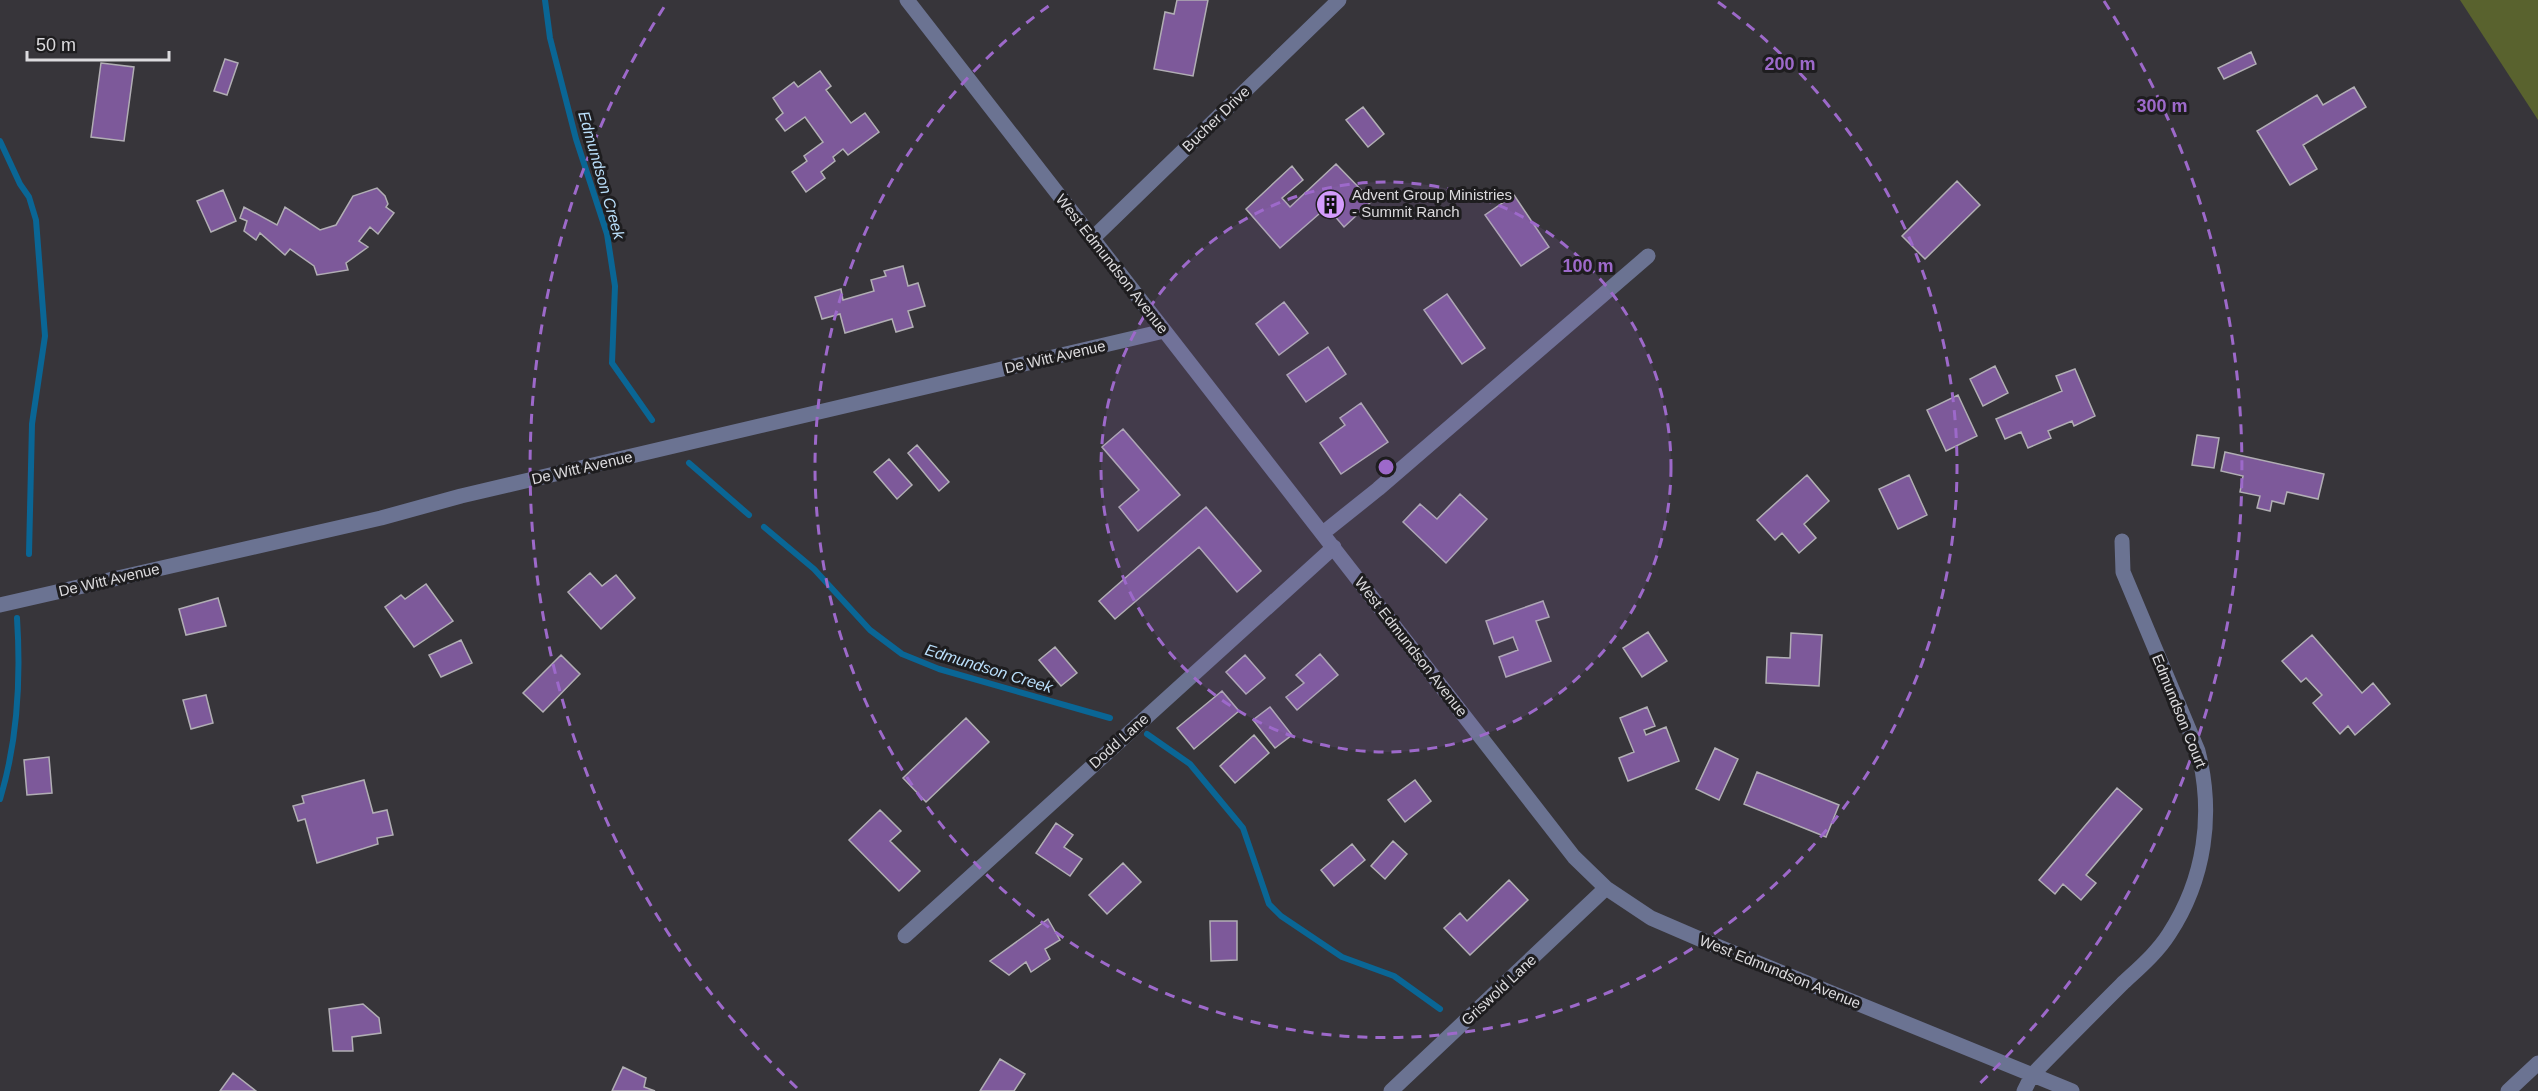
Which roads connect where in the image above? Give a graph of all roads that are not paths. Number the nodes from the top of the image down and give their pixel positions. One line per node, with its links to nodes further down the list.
1 (907, 0): 3 (street, West Edmundson Avenue)
2 (1339, 0): 3 (street, Bucher Drive)
3 (1093, 238): 5 (street, West Edmundson Avenue)
4 (1648, 256): 6 (street)
5 (1164, 331): 6 (street, West Edmundson Avenue); 9 (street, De Witt Avenue)
6 (1323, 533): 8 (street, West Edmundson Avenue)
7 (2122, 541): 13 (street, Edmundson Court)
8 (1334, 547): 10 (street, West Edmundson Avenue); 11 (street, Dodd Lane)
9 (0, 605)
10 (1606, 888): 13 (street, West Edmundson Avenue); 14 (street, Griswold Lane)
11 (905, 936)
12 (2538, 1064): 17 (street)
13 (2032, 1075): 15 (street, Edmundson Court); 16 (street, West Edmundson Avenue)
14 (1391, 1091)
15 (2024, 1091)
16 (2073, 1091)
17 (2508, 1091)

